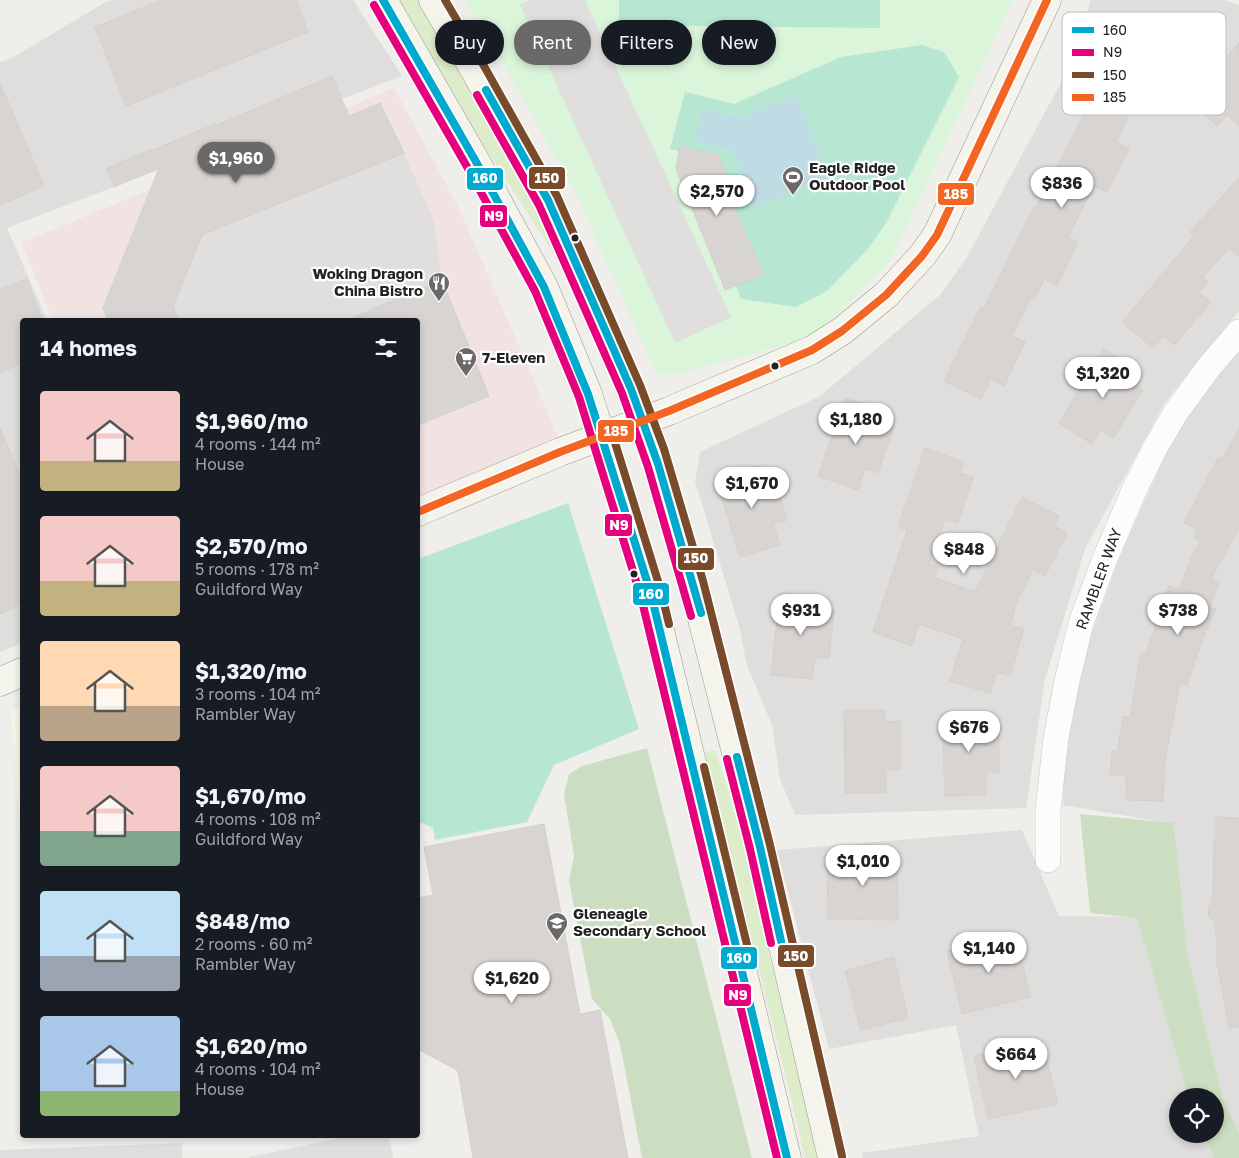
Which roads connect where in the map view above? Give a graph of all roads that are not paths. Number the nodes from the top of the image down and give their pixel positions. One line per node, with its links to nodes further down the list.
1 (383, 0): 6 (main road)
2 (433, 0): 5 (main road)
3 (1048, 0): 5 (main road)
4 (1239, 332): 10 (street, RAMBLER WAY)
5 (643, 421): 6 (main road); 12 (main road)
6 (602, 436): 7 (main road); 11 (main road)
7 (420, 511)
8 (20, 673): 9 (main road)
9 (0, 682)
10 (1048, 860)
11 (787, 1158)
12 (832, 1158)

